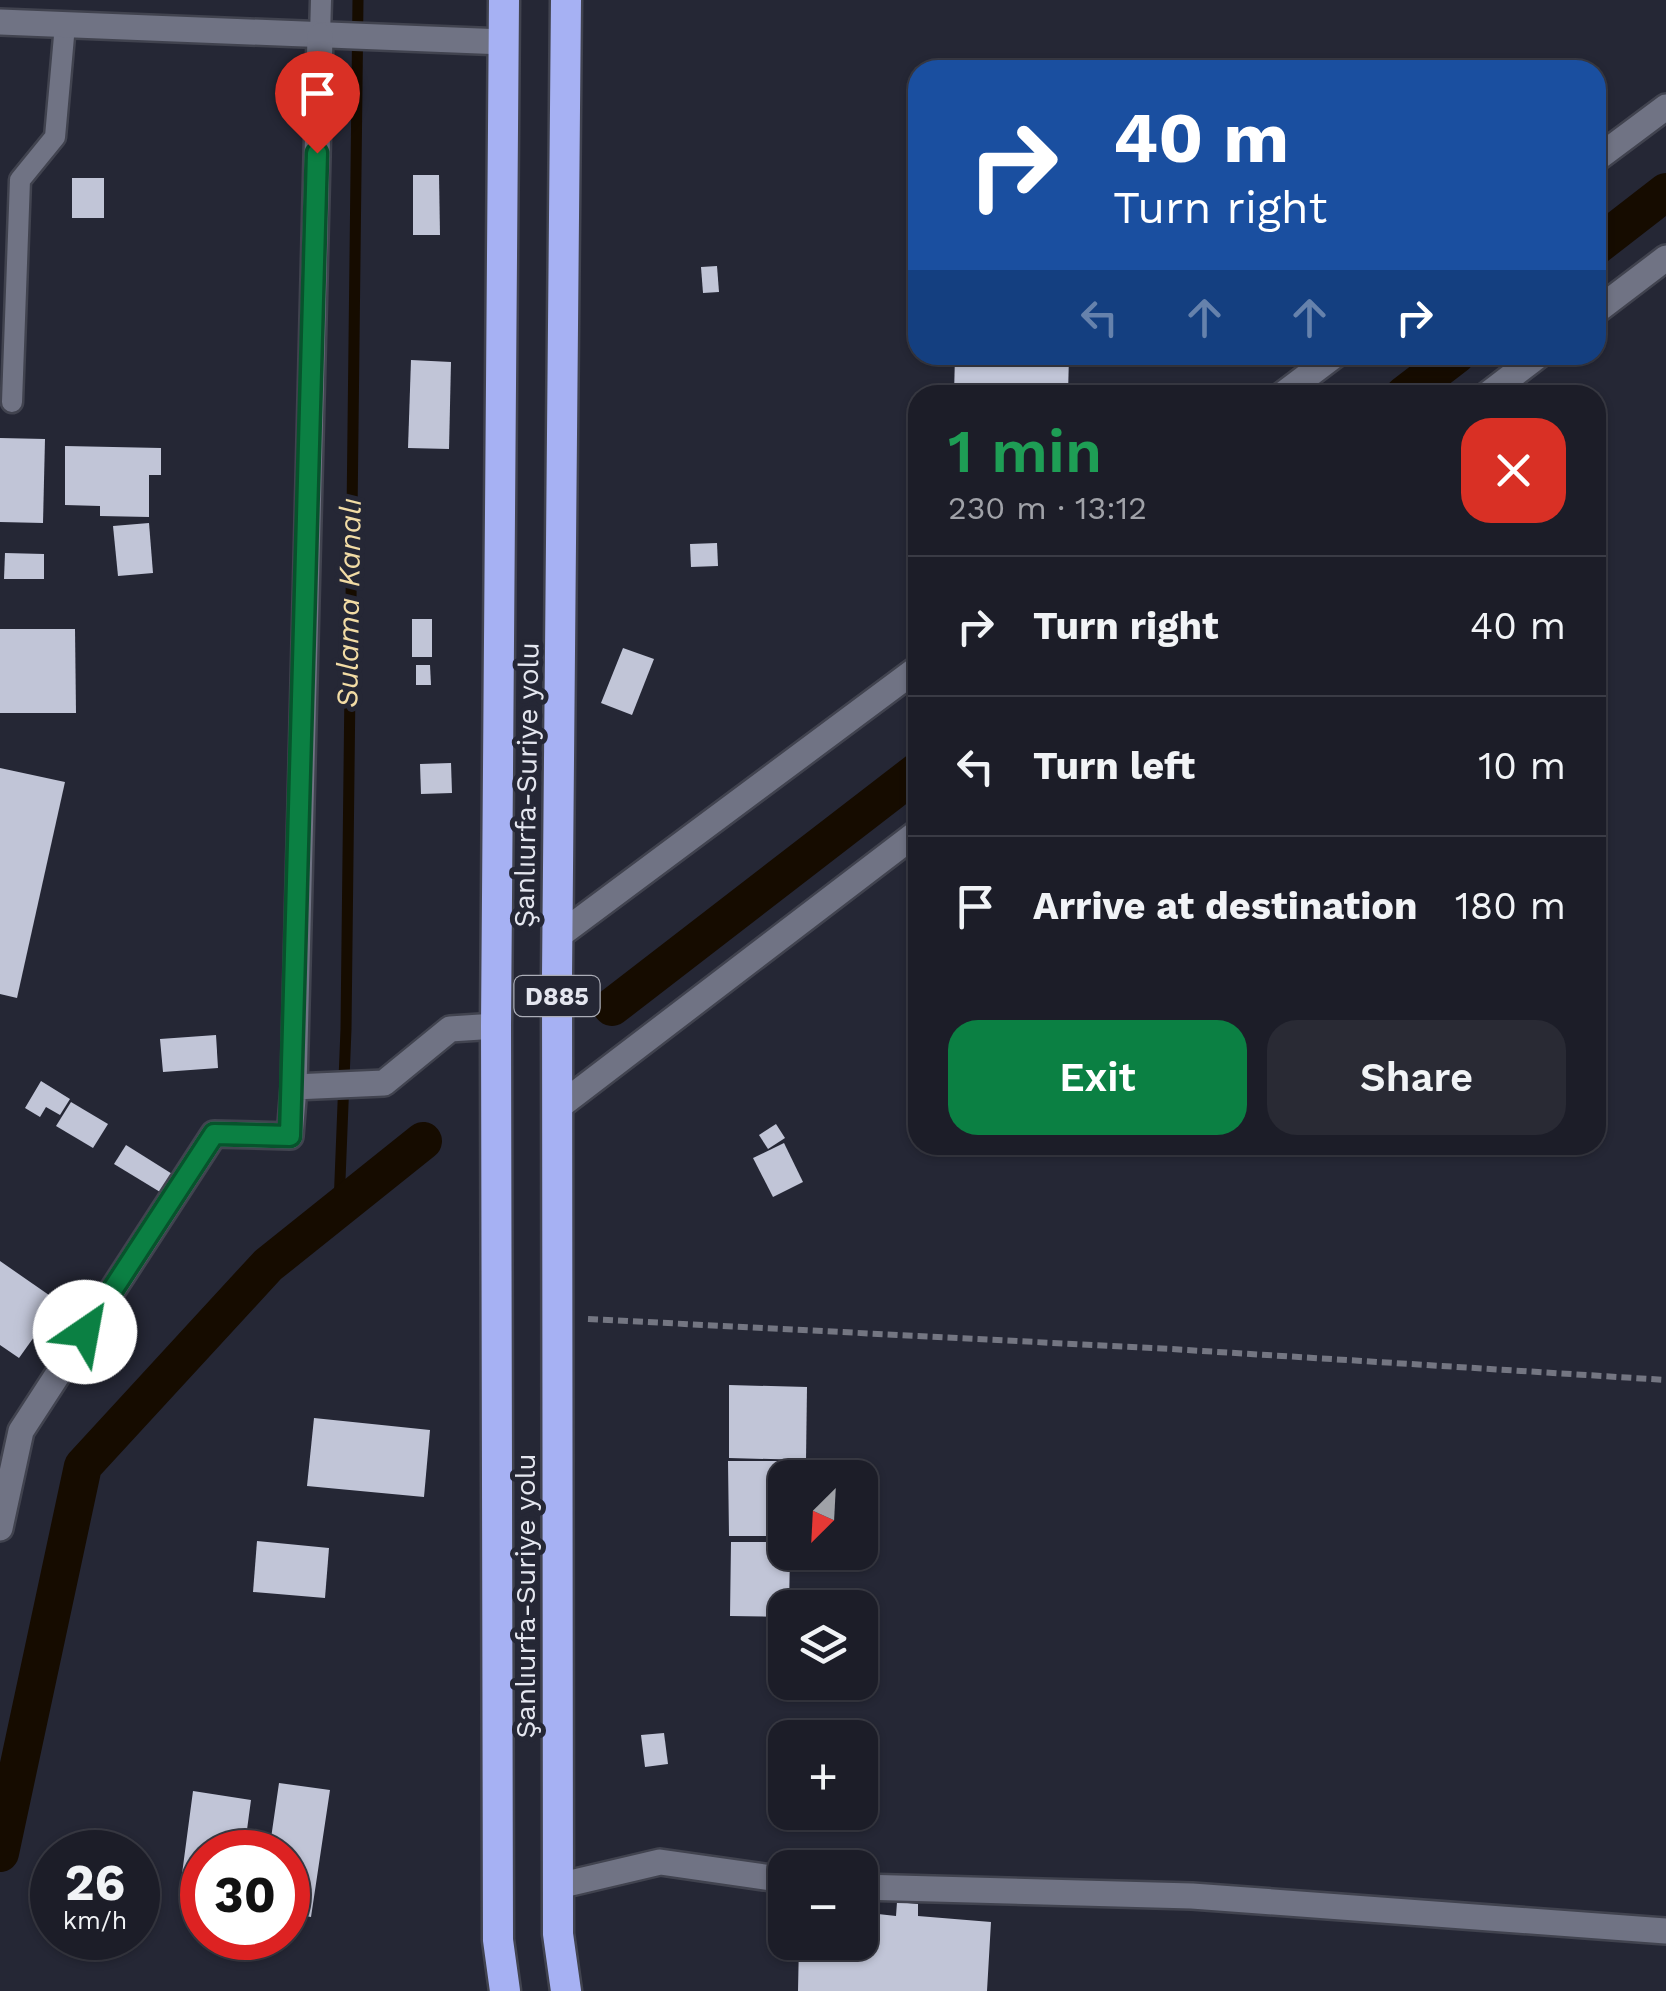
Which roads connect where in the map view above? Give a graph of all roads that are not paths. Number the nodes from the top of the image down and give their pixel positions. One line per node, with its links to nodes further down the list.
1 (321, 0): 6 (lane)
2 (504, 0): 7 (highway, Şanlıurfa-Suriye yolu / D885)
3 (566, 0): 19 (highway, Şanlıurfa-Suriye yolu / D885)
4 (0, 22): 5 (street)
5 (65, 25): 6 (street); 16 (lane)
6 (328, 36): 7 (street); 21 (street)
7 (504, 42): 20 (highway, Şanlıurfa-Suriye yolu / D885)
8 (1666, 107): 9 (street)
9 (1606, 152)
10 (1666, 258): 11 (street)
11 (1606, 304)
12 (1322, 365): 14 (street)
13 (1526, 365): 15 (street)
14 (1295, 385)
15 (1500, 385)
16 (12, 402)
17 (908, 675): 19 (street)
18 (908, 840): 22 (street)
19 (557, 938): 22 (highway, Şanlıurfa-Suriye yolu / D885)
20 (496, 1026): 21 (street); 28 (highway, Şanlıurfa-Suriye yolu / D885)
21 (299, 1086): 23 (street)
22 (557, 1108): 25 (highway, Şanlıurfa-Suriye yolu / D885)
23 (0, 1528)
24 (768, 1878): 25 (street)
25 (558, 1886): 29 (highway, Şanlıurfa-Suriye yolu / D885)
26 (878, 1887): 27 (street)
27 (1666, 1930)
28 (505, 1991)
29 (566, 1991)

